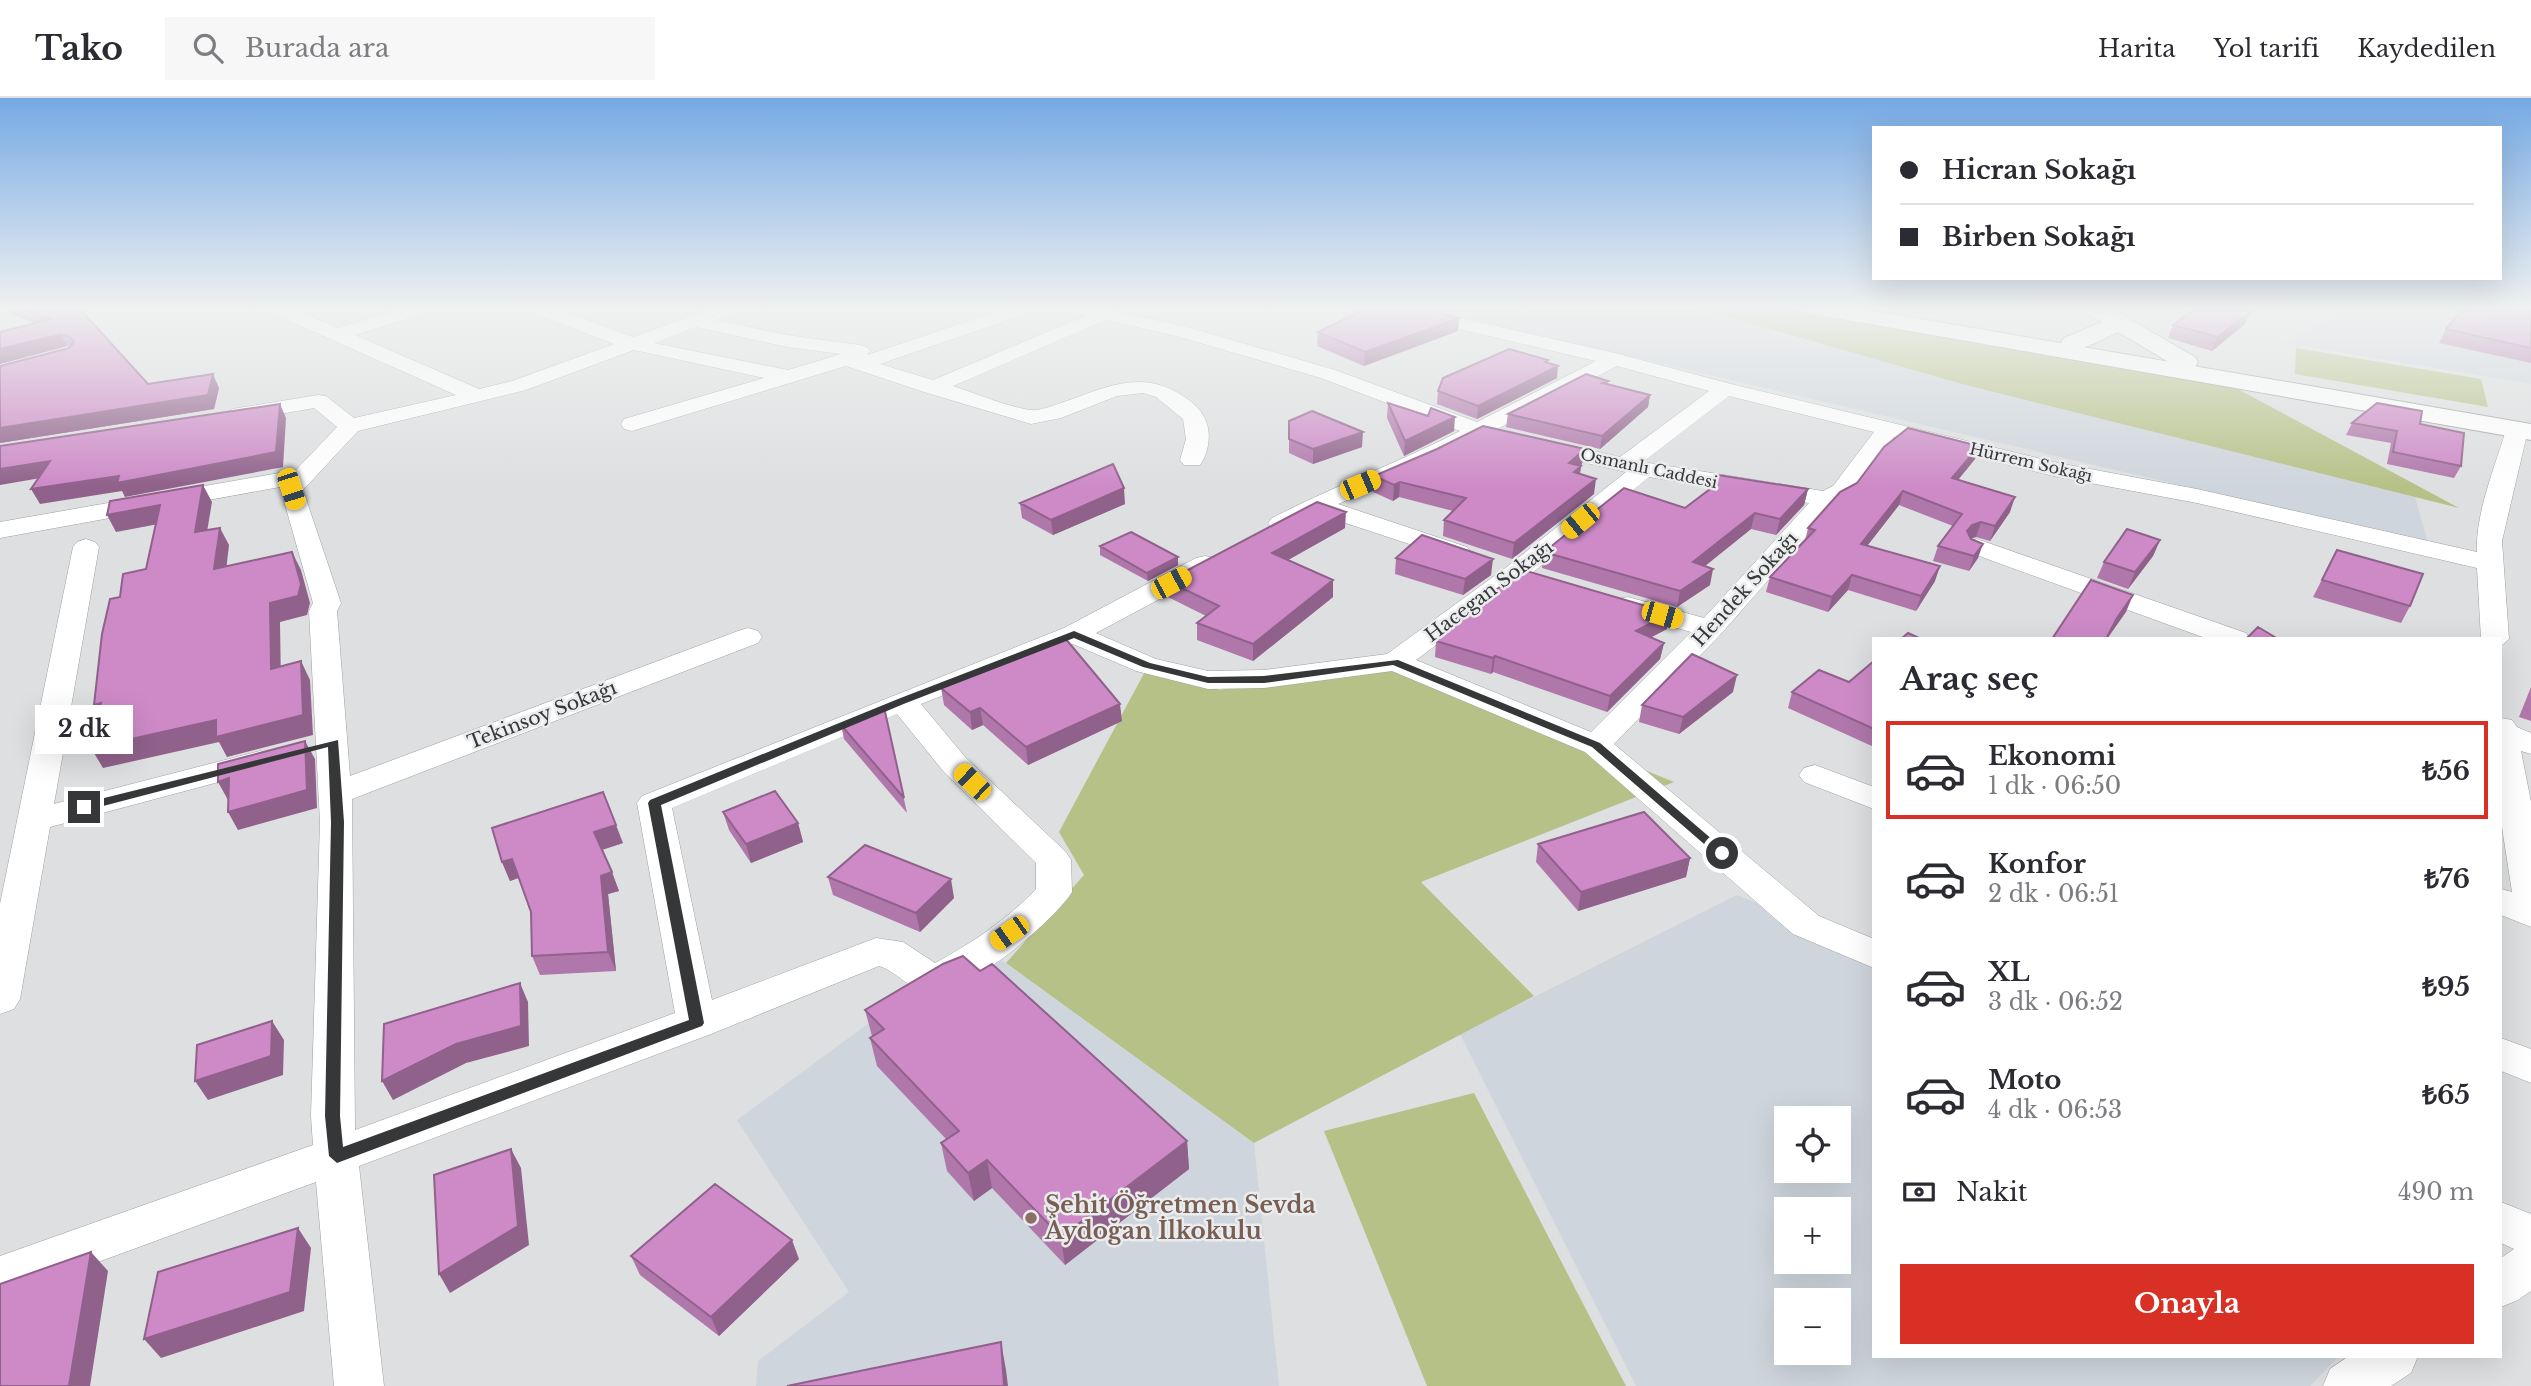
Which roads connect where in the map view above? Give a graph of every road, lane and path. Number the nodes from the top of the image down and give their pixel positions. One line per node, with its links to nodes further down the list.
1 (410, 367): 15 (street)
2 (570, 367): 15 (street)
3 (742, 367): 12 (street)
4 (821, 367): 12 (street)
5 (869, 367): 13 (street)
6 (980, 367): 13 (street)
7 (1304, 367): 21 (street, Osmanlı Caddesi)
8 (1599, 367): 21 (street)
9 (1645, 367): 14 (street, Hürrem Sokağı)
10 (2167, 367): 19 (main road)
11 (2212, 367): 19 (main road)
12 (789, 377): 17 (street)
13 (931, 388): 22 (street)
14 (1725, 389): 20 (street, Hürrem Sokağı); 23 (street, Hacegan Sokağı)
15 (477, 396): 18 (street)
16 (212, 418): 18 (street)
17 (632, 424)
18 (350, 426): 24 (street)
19 (2526, 428): 32 (street)
20 (1888, 429): 25 (street, Hendek Sokağı); 32 (street, Hürrem Sokağı)
21 (1477, 430): 23 (street, Osmanlı Caddesi); 26 (street)
22 (1192, 460)
23 (1634, 467): 25 (street, Osmanlı Caddesi); 33 (street, Hacegan Sokağı)
24 (303, 476): 27 (street); 45 (street)
25 (1826, 499): 36 (street, Hendek Sokağı)
26 (1316, 505): 28 (street); 33 (street)
27 (0, 530)
28 (1256, 537)
29 (1977, 547): 38 (street)
30 (86, 548): 49 (street)
31 (1231, 550): 37 (street)
32 (2490, 563): 39 (street)
33 (1517, 572): 34 (street); 41 (street, Hacegan Sokağı)
34 (1542, 580)
35 (1607, 598): 36 (street)
36 (1710, 629): 44 (street, Hendek Sokağı)
37 (1074, 634): 41 (street, Hacegan Sokağı); 42 (street)
38 (2230, 637)
39 (2495, 637)
40 (748, 638): 47 (street, Tekinsoy Sokağı)
41 (1395, 662): 44 (street)
42 (902, 701): 55 (street); 55 (street)
43 (2509, 734): 50 (street)
44 (1596, 745): 53 (street)
45 (312, 748): 47 (street); 49 (street)
46 (1815, 775): 48 (street)
47 (336, 793): 58 (street)
48 (1872, 798)
49 (34, 820): 54 (street)
50 (2531, 896)
51 (2502, 901): 52 (street)
52 (2531, 914)
53 (1872, 953)
54 (0, 999)
55 (696, 1023): 58 (street)
56 (2502, 1054): 57 (street)
57 (2531, 1067)
58 (337, 1156): 62 (street); 65 (street)
59 (2502, 1222): 60 (street)
60 (2531, 1235)
61 (2531, 1264): 63 (street)
62 (0, 1277)
63 (2502, 1283)
64 (2390, 1358): 66 (street)
65 (359, 1386)
66 (2348, 1386)

